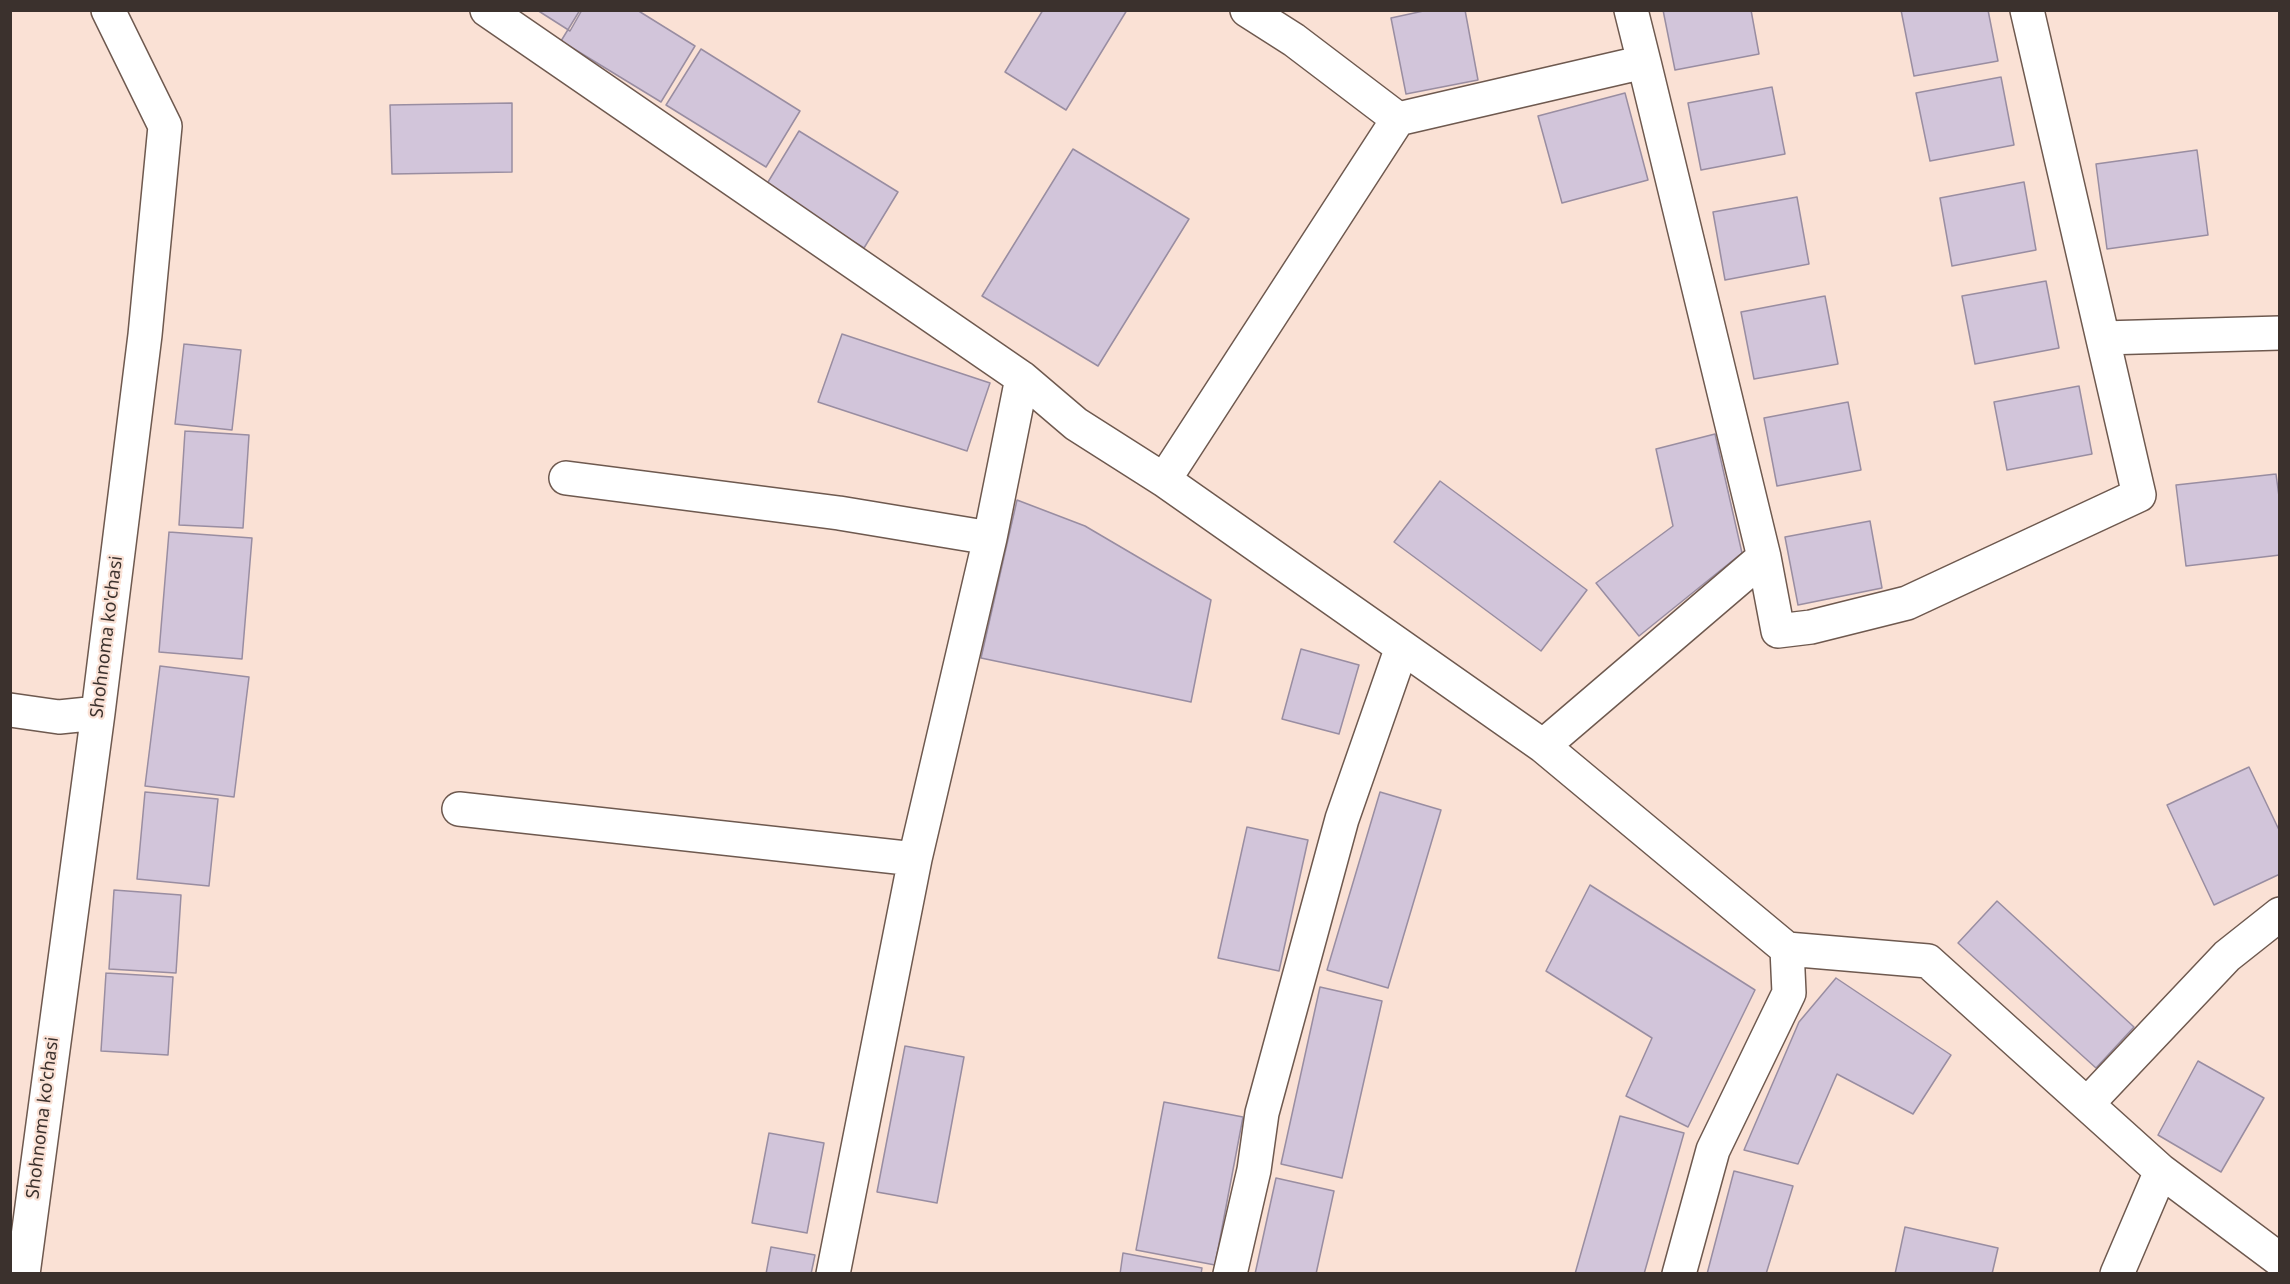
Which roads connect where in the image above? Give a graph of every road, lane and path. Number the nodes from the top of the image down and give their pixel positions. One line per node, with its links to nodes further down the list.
1 (108, 10): 17 (street, Shohnoma ko'chasi)
2 (487, 10): 10 (street)
3 (1247, 10): 7 (street)
4 (1631, 10): 6 (street)
5 (2027, 10): 9 (street)
6 (1644, 62): 7 (street); 14 (street)
7 (1398, 119): 12 (street)
8 (2280, 333): 9 (street)
9 (2103, 338): 14 (street)
10 (1022, 378): 12 (street); 13 (street)
11 (566, 478): 13 (street)
12 (1164, 480): 15 (street)
13 (990, 538): 20 (street)
14 (1764, 557): 18 (street)
15 (1402, 647): 18 (street); 28 (street)
16 (10, 710): 17 (street)
17 (98, 713): 26 (street, Shohnoma ko'chasi)
18 (1543, 746): 22 (street)
19 (459, 809): 20 (street)
20 (915, 859): 27 (street)
21 (2280, 914): 23 (street)
22 (1787, 949): 23 (street); 29 (street)
23 (2087, 1104): 24 (street)
24 (2161, 1171): 25 (street); 30 (street)
25 (2280, 1260)
26 (23, 1274)
27 (833, 1274)
28 (1230, 1274)
29 (1678, 1274)
30 (2117, 1274)

